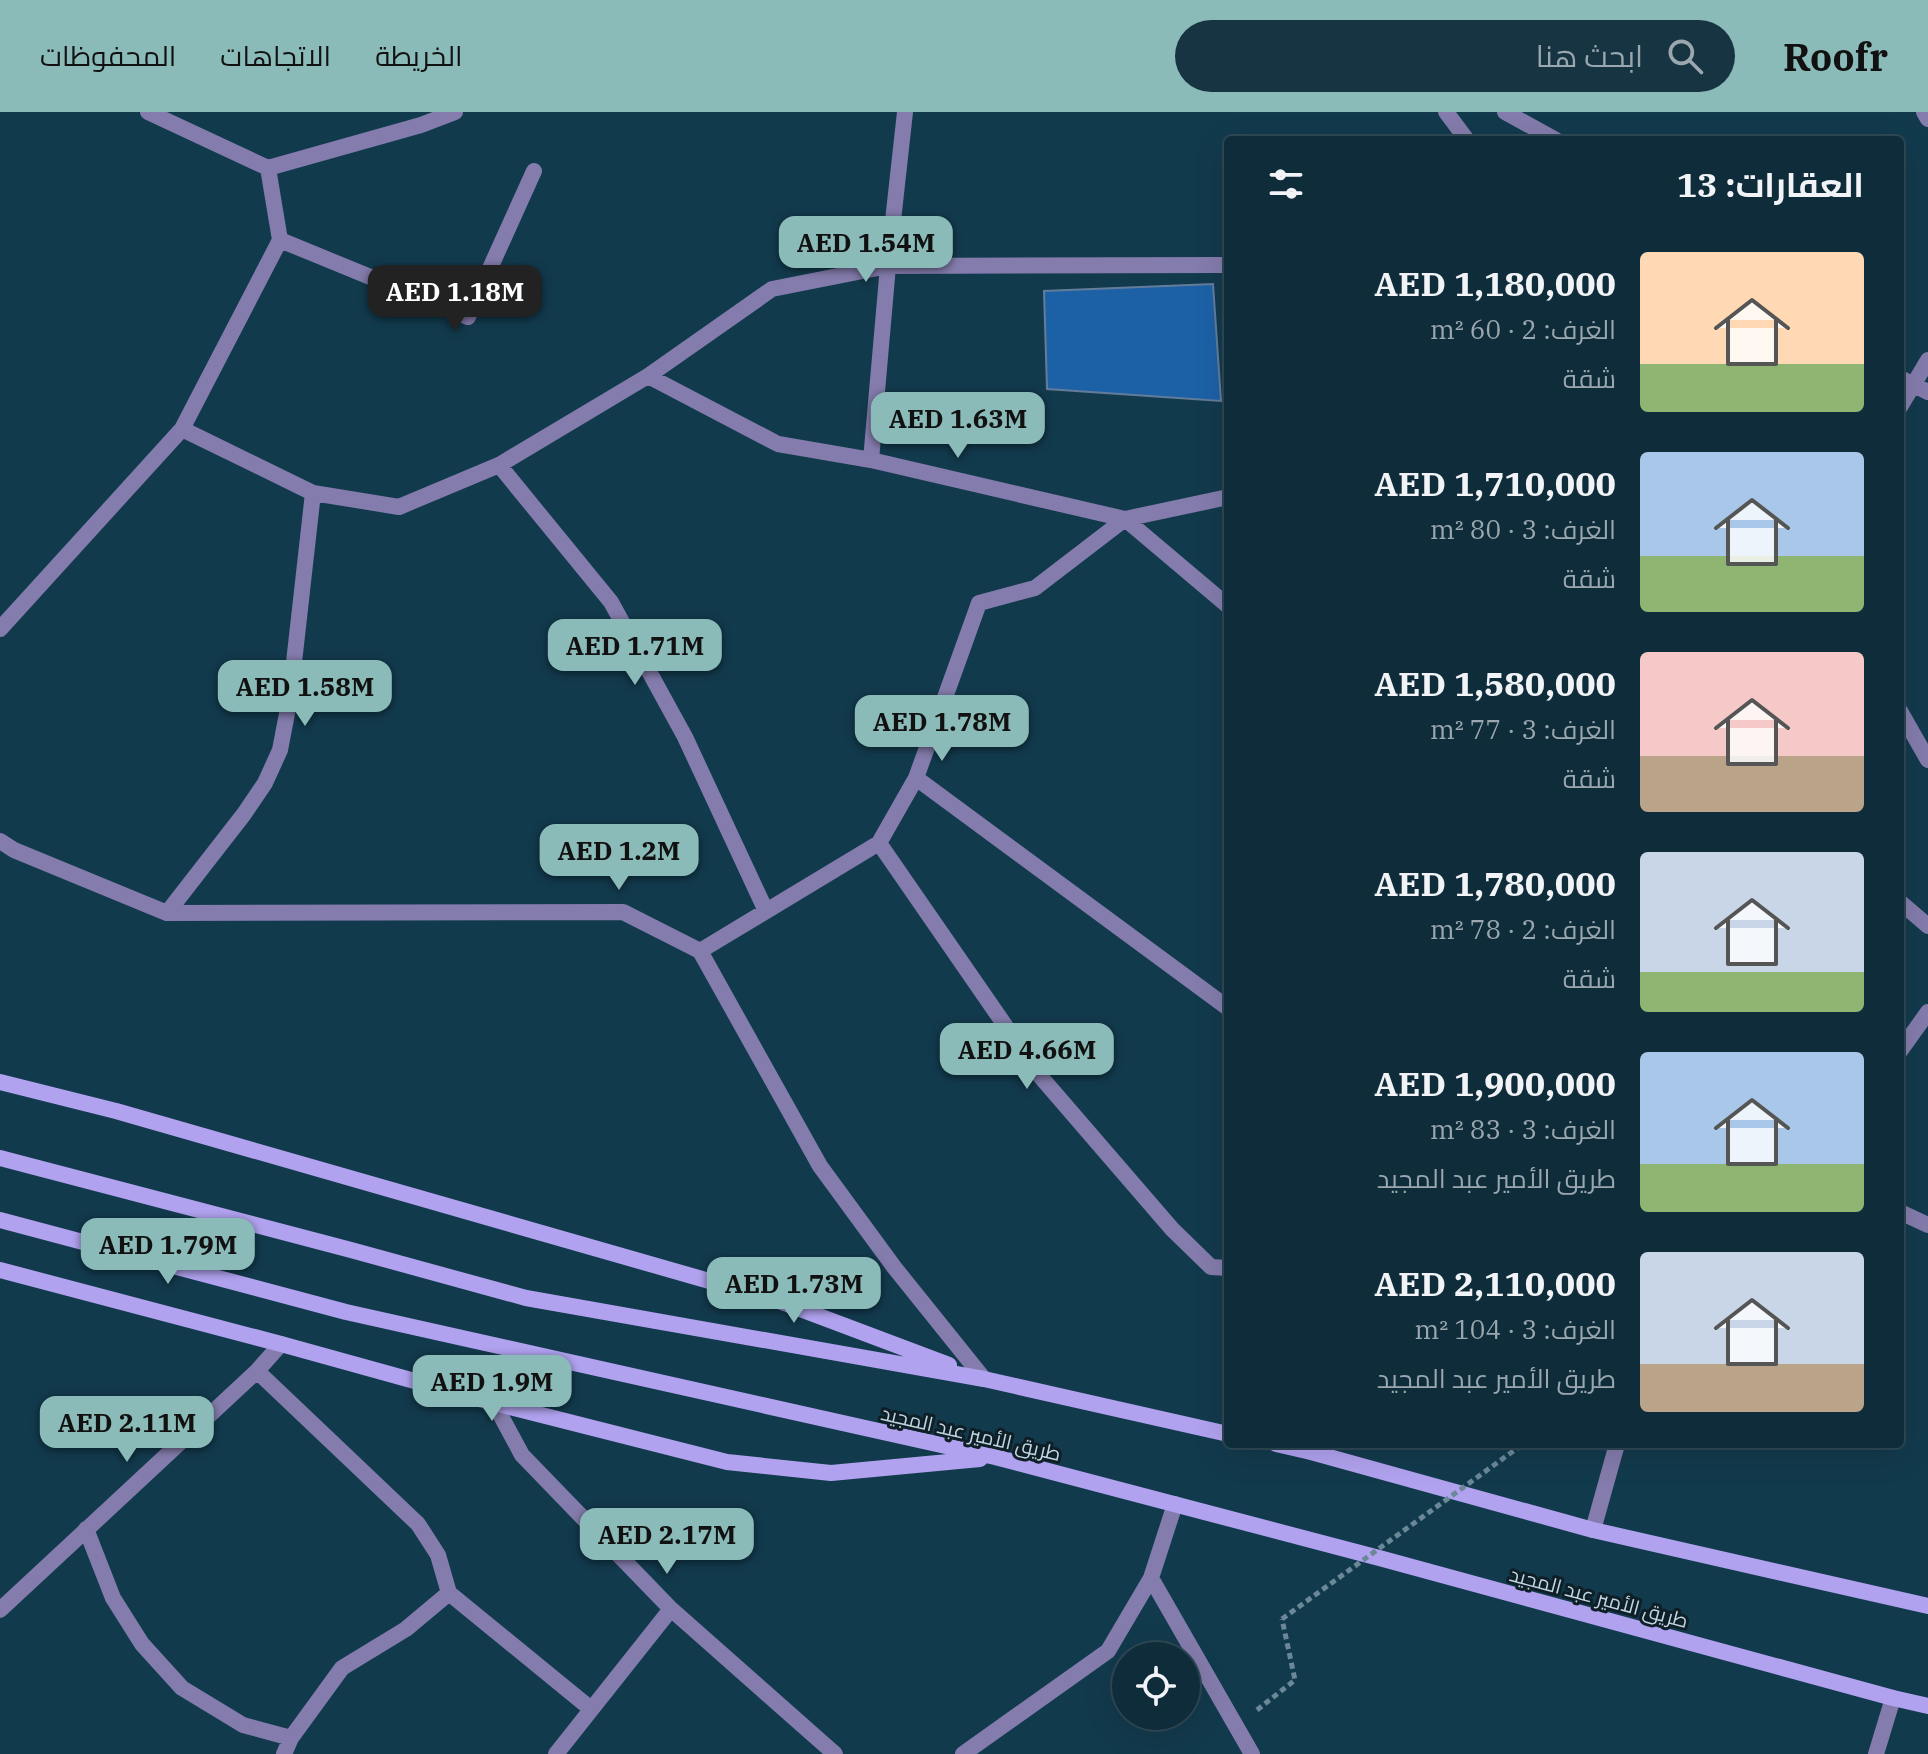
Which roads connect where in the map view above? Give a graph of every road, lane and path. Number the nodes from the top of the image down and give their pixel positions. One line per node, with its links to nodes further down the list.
1 (148, 112): 10 (street)
2 (455, 112): 10 (street)
3 (905, 112): 14 (street)
4 (1446, 112): 8 (street)
5 (1505, 112): 9 (street)
6 (1924, 112): 7 (street)
7 (1928, 119)
8 (1464, 136)
9 (1549, 136)
10 (268, 168): 12 (street)
11 (534, 171): 12 (street)
12 (280, 240): 18 (street)
13 (1224, 265): 14 (street)
14 (888, 266): 16 (street); 19 (street)
15 (1928, 360): 17 (street)
16 (648, 376): 19 (street); 20 (street)
17 (1914, 384)
18 (182, 429): 21 (street); 25 (street)
19 (871, 460): 23 (street)
20 (499, 465): 21 (street); 32 (street)
21 (313, 493): 33 (street)
22 (1224, 498): 23 (street)
23 (1125, 519): 24 (street); 28 (street)
24 (1224, 603)
25 (0, 629)
26 (1904, 718): 27 (street)
27 (1928, 760)
28 (916, 778): 30 (street); 36 (street)
29 (0, 841): 33 (street)
30 (879, 843): 32 (street); 44 (street)
31 (1904, 905): 34 (street)
32 (766, 911): 35 (street)
33 (167, 913): 35 (street)
34 (1928, 926)
35 (700, 951): 48 (street)
36 (1224, 1005)
37 (1928, 1012): 38 (street)
38 (1904, 1045)
39 (0, 1082): 48 (main road)
40 (0, 1158): 48 (main road)
41 (1904, 1214): 43 (street)
42 (0, 1220): 56 (main road, طريق الأمير عبد المجيد)
43 (1928, 1225)
44 (1224, 1268)
45 (0, 1270): 46 (main road)
46 (281, 1344): 47 (street); 49 (main road)
47 (257, 1371): 58 (street); 61 (street)
48 (984, 1379): 50 (main road)
49 (494, 1403): 56 (main road); 63 (street)
50 (1224, 1433)
51 (1294, 1448): 55 (main road)
52 (1319, 1448): 55 (street)
53 (1517, 1448): 68 (path, bridge)
54 (1616, 1448): 59 (street)
55 (1311, 1452): 59 (main road)
56 (995, 1457): 57 (main road, طريق الأمير عبد المجيد)
57 (1175, 1504): 60 (street); 65 (main road, طريق الأمير عبد المجيد)
58 (86, 1529): 64 (street); 69 (street)
59 (1593, 1530): 62 (main road)
60 (1151, 1578): 68 (street); 72 (street)
61 (449, 1593): 67 (street); 69 (street)
62 (1928, 1606)
63 (671, 1609): 67 (street); 71 (street)
64 (0, 1610)
65 (1893, 1698): 66 (main road, طريق الأمير عبد المجيد); 74 (street)
66 (1928, 1706)
67 (591, 1709): 70 (street)
68 (1236, 1726): 73 (street)
69 (287, 1746)
70 (556, 1754)
71 (835, 1754)
72 (963, 1754)
73 (1252, 1754)
74 (1876, 1754)

